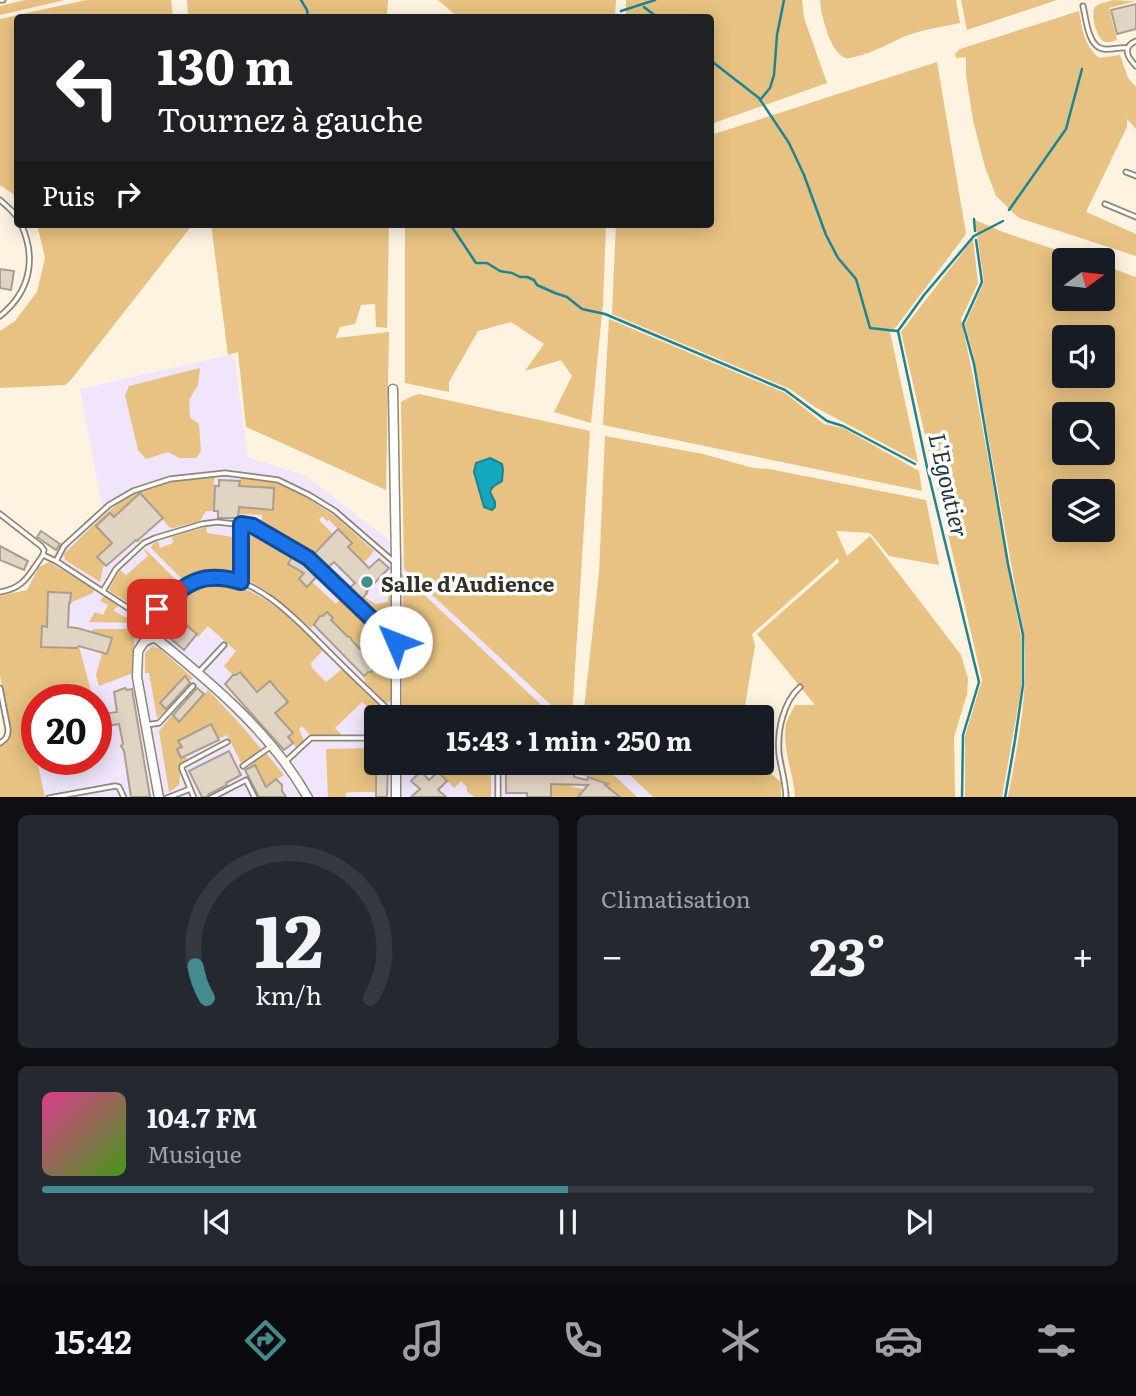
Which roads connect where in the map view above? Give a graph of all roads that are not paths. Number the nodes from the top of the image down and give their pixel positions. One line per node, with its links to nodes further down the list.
1 (1083, 6): 3 (lane)
2 (1136, 41): 3 (lane)
3 (1127, 48): 4 (lane)
4 (1136, 66)
5 (1126, 172): 6 (lane)
6 (1136, 176)
7 (0, 200): 9 (lane)
8 (1105, 204): 10 (lane)
9 (14, 213)
10 (1136, 217)
11 (23, 228): 12 (lane)
12 (0, 316)
13 (393, 389): 18 (street)
14 (0, 514): 16 (lane)
15 (241, 524): 19 (lane); 20 (lane); 24 (lane)
16 (43, 555): 17 (lane); 21 (lane)
17 (56, 561): 18 (lane); 20 (lane)
18 (396, 564): 24 (street)
19 (241, 582): 22 (lane); 30 (lane)
20 (103, 591): 22 (lane)
21 (0, 592)
22 (148, 621): 23 (lane)
23 (149, 638): 26 (street); 32 (street)
24 (396, 642): 31 (street)
25 (224, 645): 26 (lane)
26 (198, 673): 36 (street)
27 (193, 687): 32 (lane)
28 (800, 687): 52 (lane)
29 (0, 688): 35 (lane)
30 (384, 705)
31 (396, 705)
32 (146, 725): 44 (street)
33 (364, 738): 37 (lane)
34 (228, 742): 41 (lane)
35 (0, 743)
36 (272, 746): 37 (street); 38 (lane)
37 (285, 762): 49 (street)
38 (243, 766)
39 (396, 775): 50 (street)
40 (498, 775): 51 (lane)
41 (190, 789): 45 (lane); 46 (lane)
42 (49, 797): 43 (lane)
43 (124, 797)
44 (159, 797)
45 (167, 797)
46 (194, 797)
47 (212, 797): 48 (lane)
48 (255, 797)
49 (308, 797)
50 (396, 797)
51 (498, 797)
52 (786, 797)

